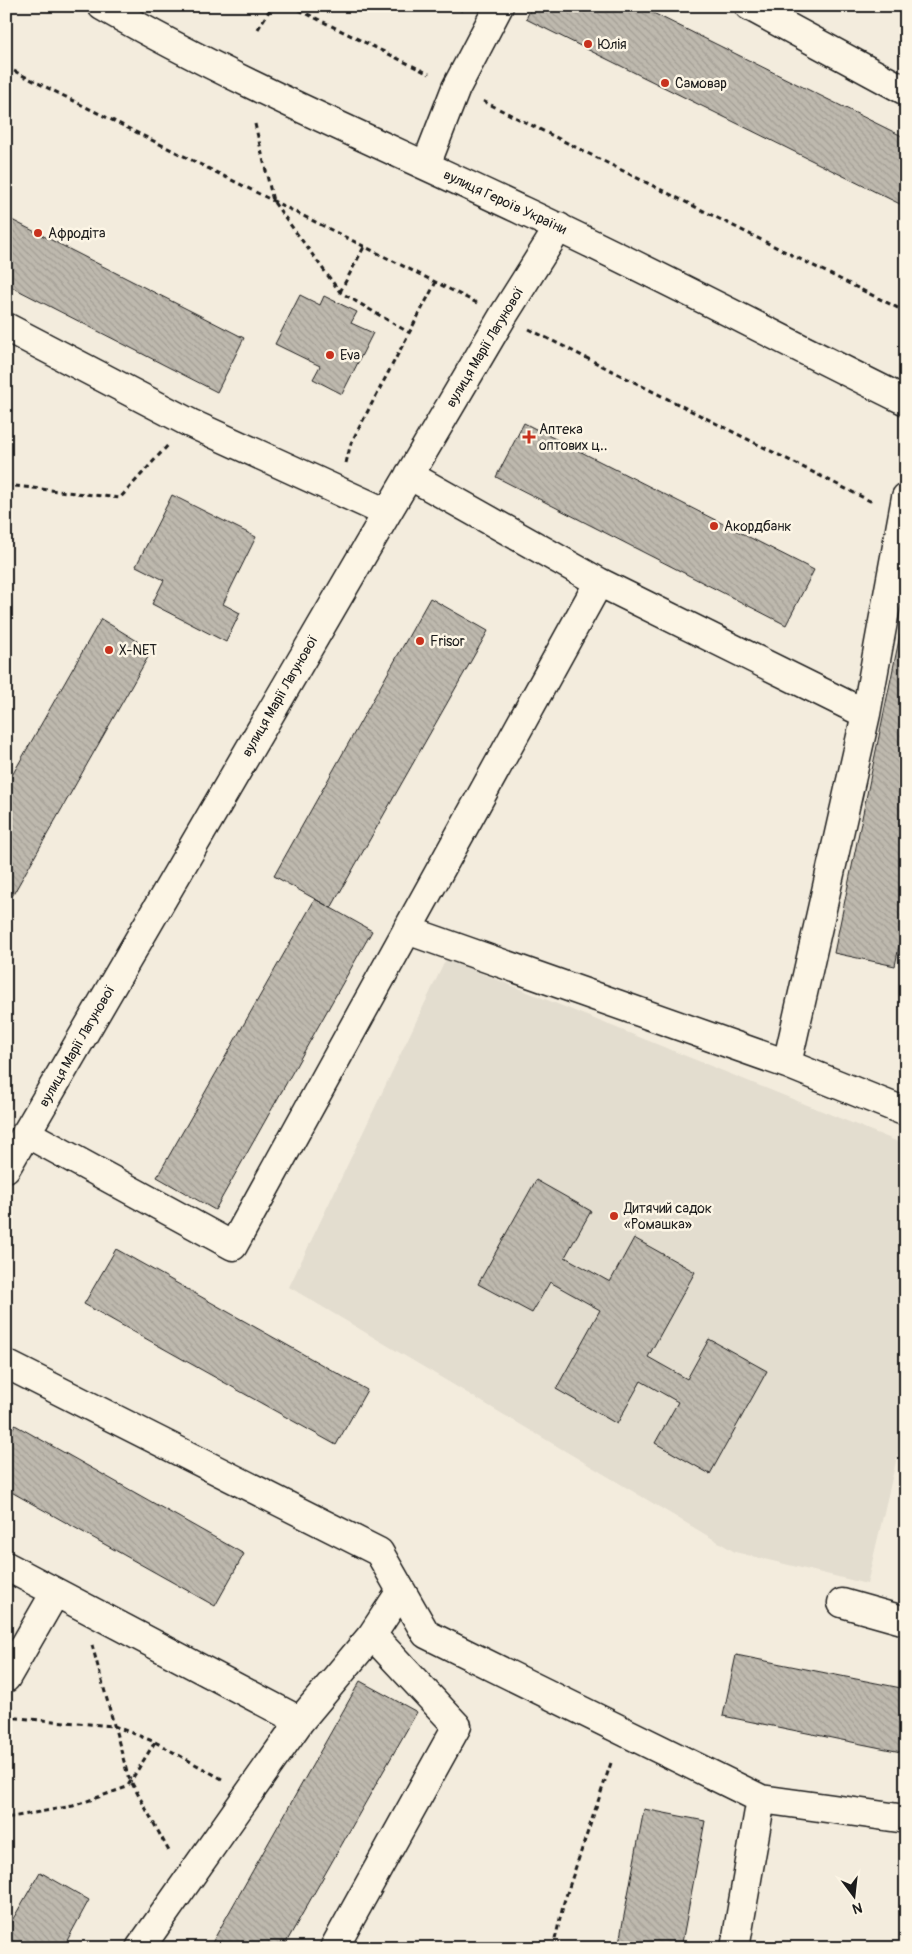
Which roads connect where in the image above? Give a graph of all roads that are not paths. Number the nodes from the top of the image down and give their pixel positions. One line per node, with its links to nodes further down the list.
1 (102, 6): 5 (street, вулиця Героїв України)
2 (499, 6): 5 (street)
3 (749, 6): 4 (street)
4 (906, 91)
5 (426, 165): 6 (street, вулиця Героїв України)
6 (559, 227): 8 (street, вулиця Героїв України); 9 (street, вулиця Марії Лагунової)
7 (6, 327): 11 (street)
8 (906, 401)
9 (409, 475): 11 (street, вулиця Марії Лагунової); 12 (street)
10 (904, 507): 13 (street)
11 (387, 512): 17 (street, вулиця Марії Лагунової)
12 (600, 582): 13 (street); 14 (street)
13 (866, 714): 15 (street)
14 (407, 930): 15 (street); 17 (street)
15 (787, 1064): 16 (street)
16 (906, 1112)
17 (26, 1133): 18 (street, вулиця Марії Лагунової)
18 (6, 1168)
19 (6, 1364): 21 (street)
20 (6, 1566): 22 (street)
21 (402, 1591): 25 (street); 28 (street)
22 (54, 1593): 26 (street); 27 (street)
23 (842, 1603): 24 (street)
24 (906, 1621)
25 (372, 1635): 27 (street); 31 (street)
26 (6, 1678)
27 (300, 1721): 30 (street)
28 (761, 1798): 29 (street); 32 (street)
29 (906, 1818)
30 (140, 1948)
31 (334, 1948)
32 (735, 1948)

